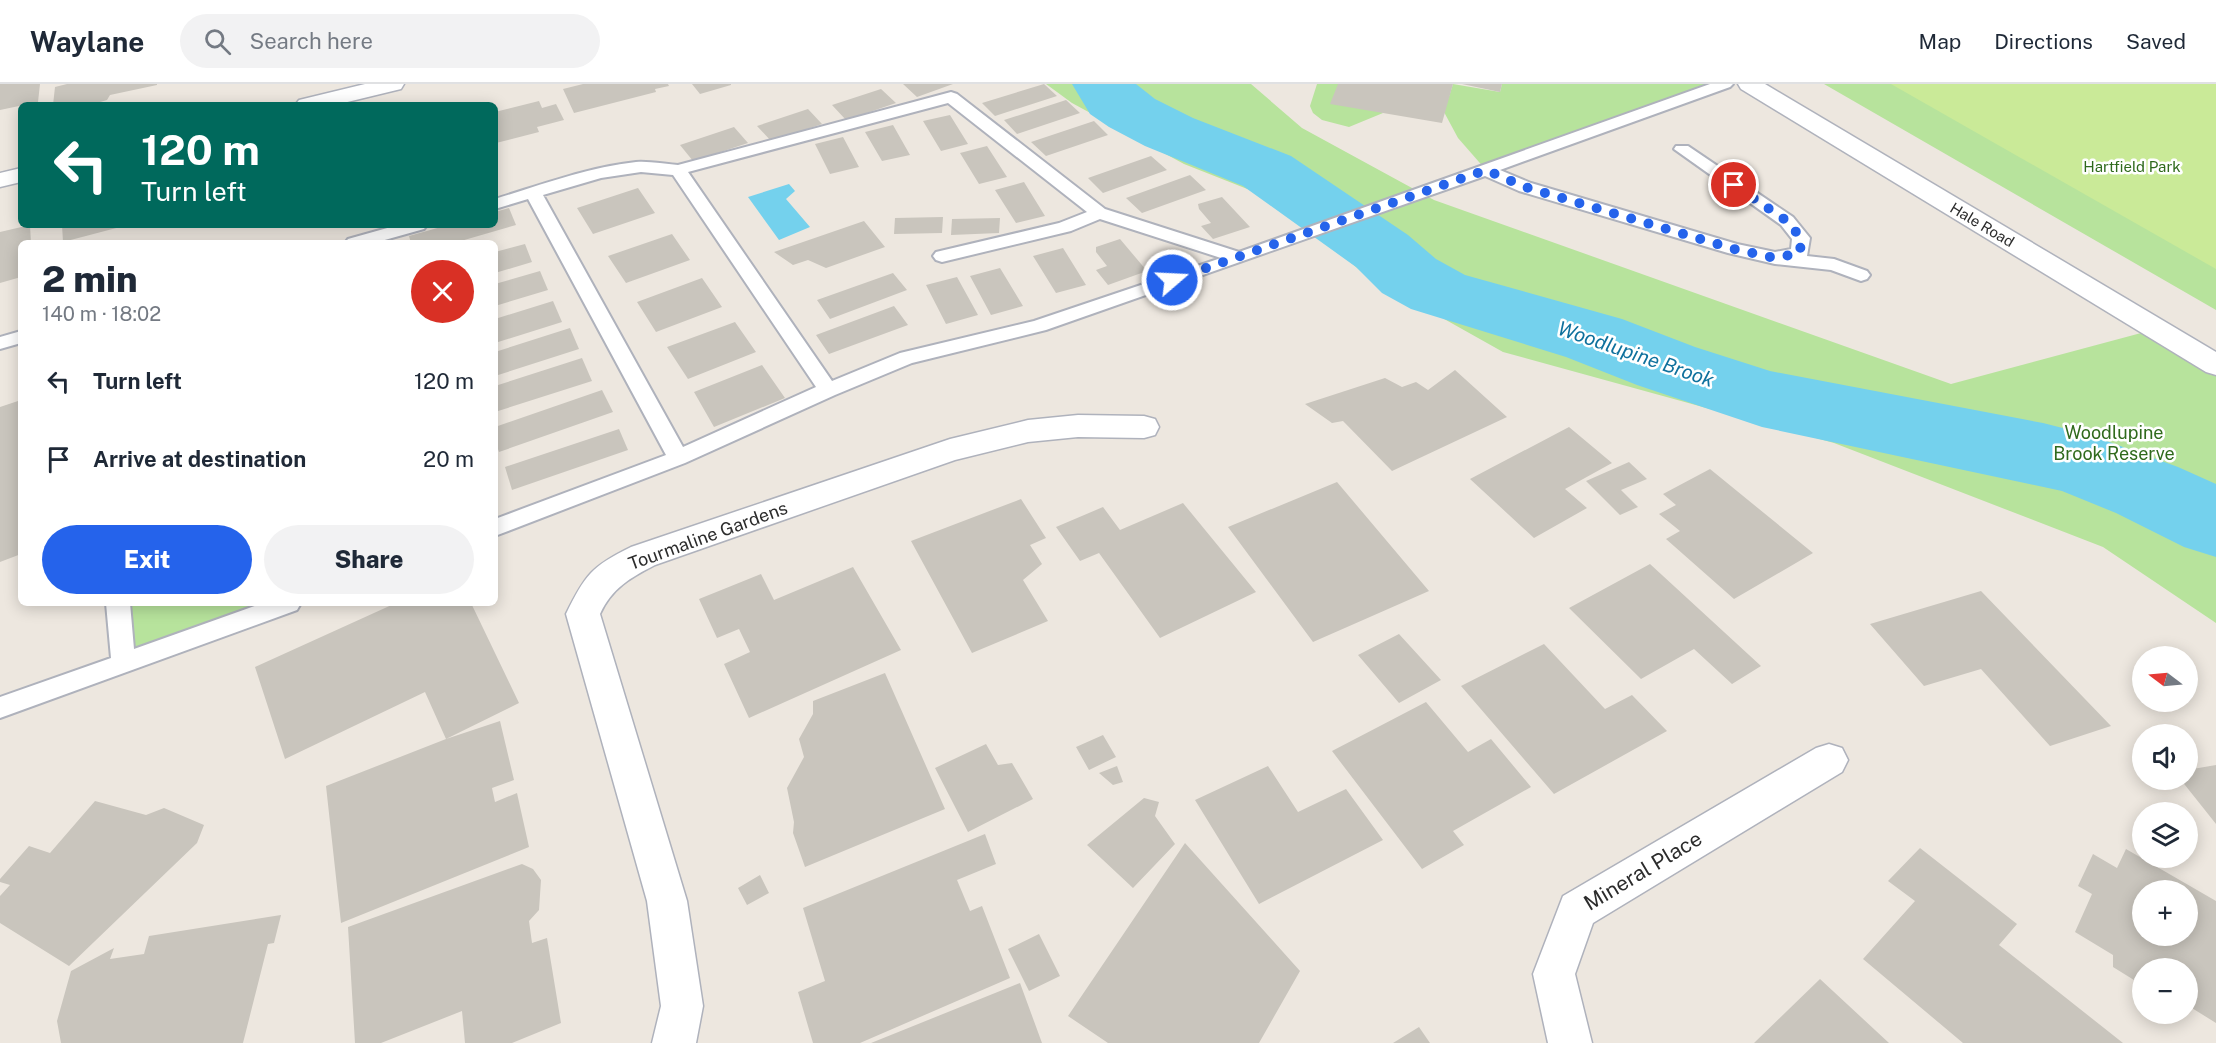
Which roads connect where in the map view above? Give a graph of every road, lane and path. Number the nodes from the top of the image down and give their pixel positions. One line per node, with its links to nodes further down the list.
1 (393, 84): 4 (street)
2 (1725, 84): 7 (lane)
3 (1749, 84): 21 (street, Hale Road)
4 (319, 102)
5 (1682, 149): 17 (lane)
6 (678, 170): 10 (lane); 12 (lane); 22 (lane)
7 (1486, 170): 16 (lane); 17 (lane)
8 (18, 176): 9 (street)
9 (0, 180)
10 (533, 193): 11 (lane); 24 (lane)
11 (498, 203)
12 (1099, 213): 15 (lane); 16 (lane)
13 (408, 228): 14 (lane)
14 (367, 240)
15 (942, 256)
16 (1239, 258): 22 (lane)
17 (1775, 258): 18 (lane)
18 (1861, 275)
19 (18, 338): 20 (lane)
20 (0, 343)
21 (2216, 365)
22 (828, 390): 24 (lane)
23 (1144, 427): 31 (street, Tourmaline Gardens)
24 (678, 458): 25 (lane)
25 (498, 527)
26 (118, 606): 28 (lane)
27 (278, 606): 28 (lane)
28 (123, 663): 29 (lane)
29 (0, 708)
30 (1829, 760): 32 (street, Mineral Place)
31 (674, 1043)
32 (1570, 1043)

